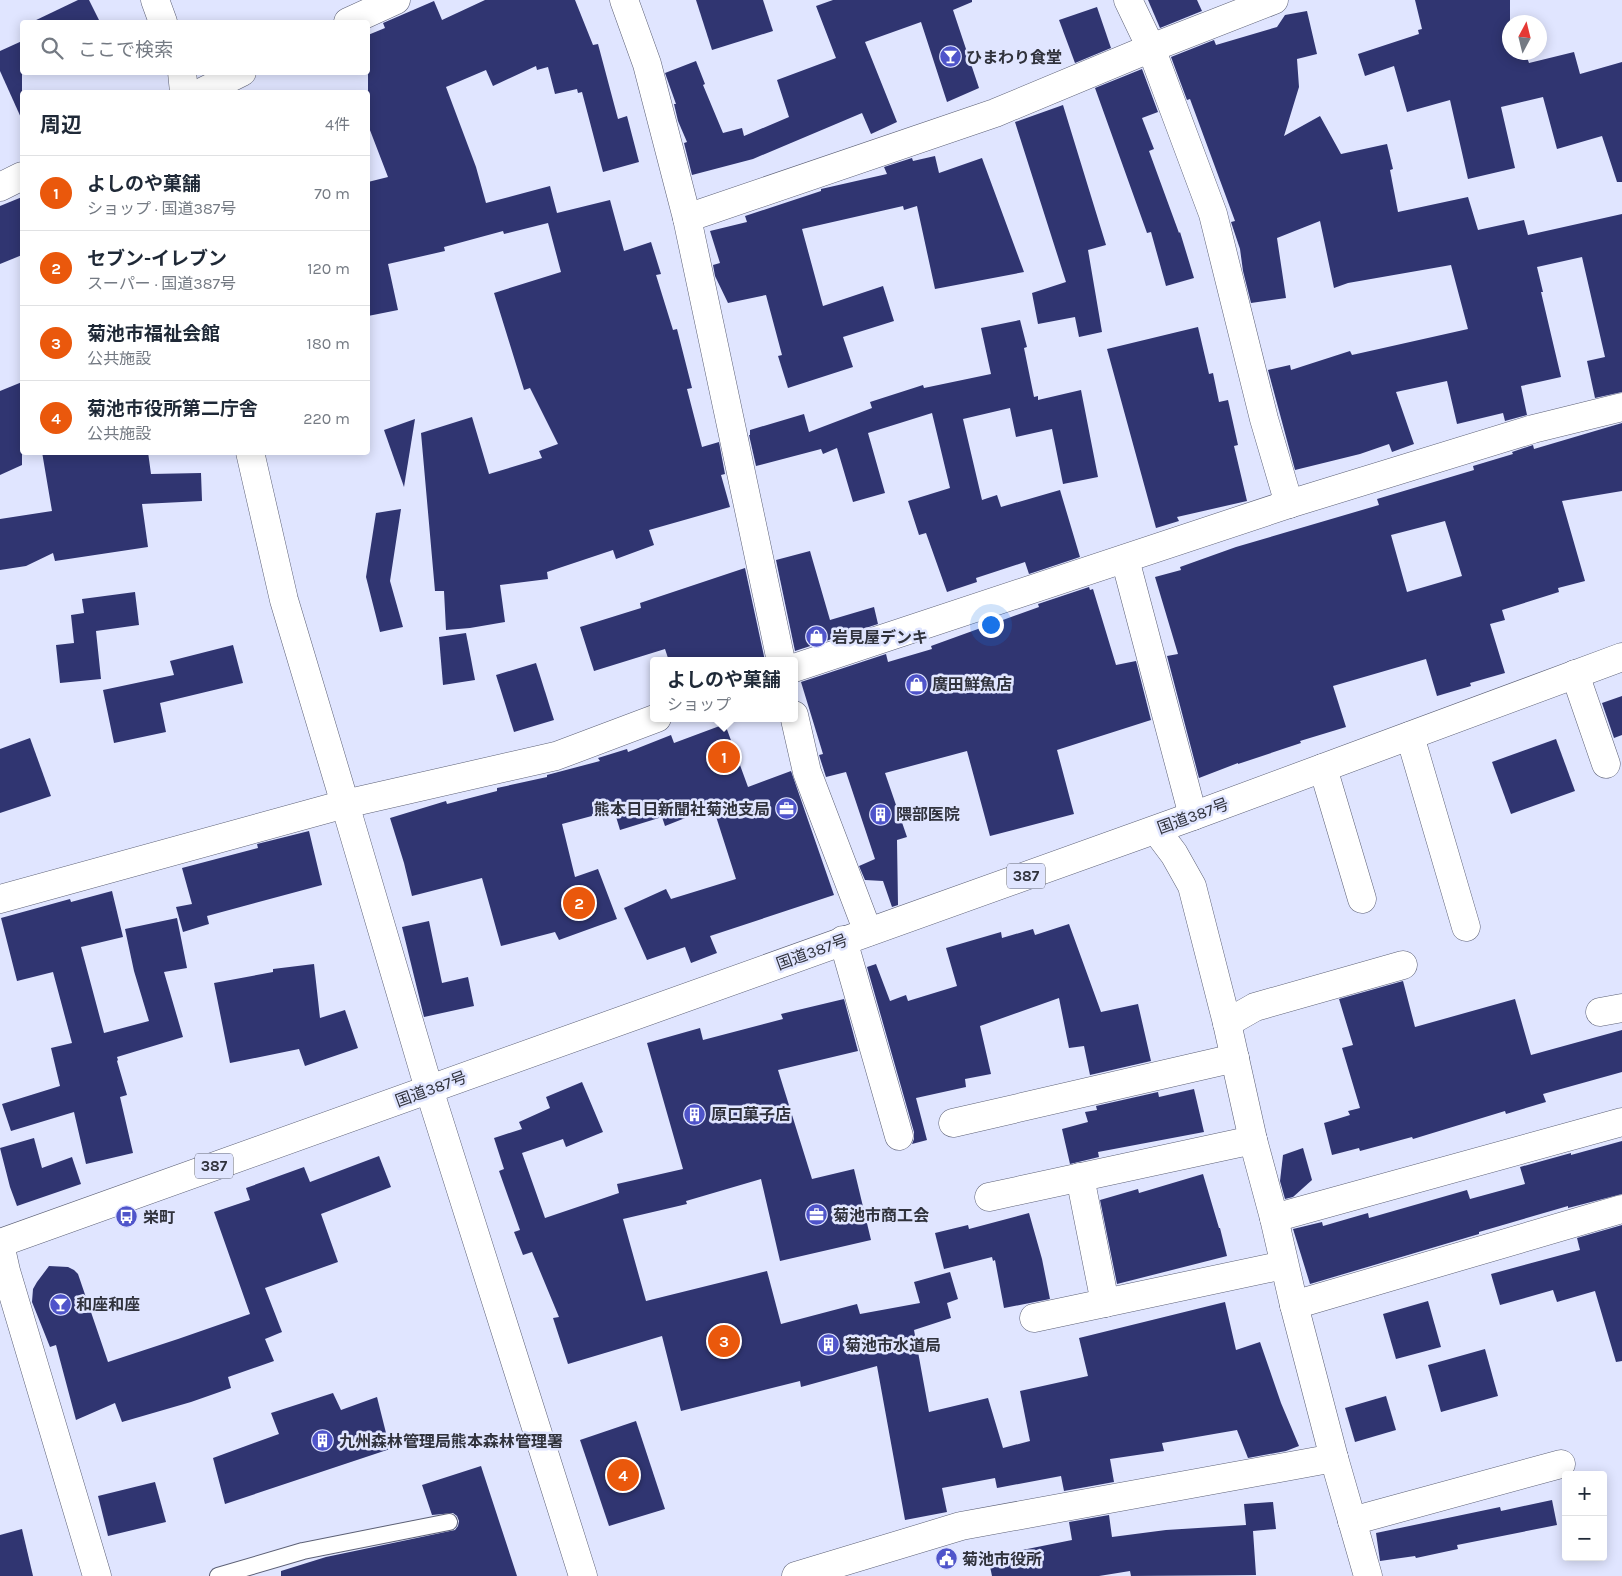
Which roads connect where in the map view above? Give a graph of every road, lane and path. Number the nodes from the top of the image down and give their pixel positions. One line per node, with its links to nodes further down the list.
1 (154, 0): 6 (main road)
2 (396, 0): 7 (main road)
3 (624, 0): 15 (main road)
4 (1128, 0): 8 (main road)
5 (1274, 0): 8 (main road)
6 (162, 20)
7 (352, 20)
8 (1151, 48): 15 (main road); 18 (main road)
9 (182, 75): 11 (main road)
10 (236, 75): 12 (main road)
11 (184, 90)
12 (206, 90)
13 (20, 177): 14 (main road)
14 (0, 186)
15 (687, 218): 20 (main road)
16 (1622, 407): 18 (main road)
17 (251, 455): 29 (main road)
18 (1289, 504): 19 (main road)
19 (1125, 559): 22 (main road); 30 (main road)
20 (780, 657)
21 (1622, 657): 23 (main road, 国道387号 / 387)
22 (798, 667)
23 (1575, 674): 26 (main road, 国道387号 / 387); 27 (main road)
24 (650, 721): 29 (main road)
25 (796, 722): 35 (main road)
26 (1410, 736): 28 (main road, 国道387号 / 387); 34 (main road)
27 (1606, 764)
28 (1323, 768): 30 (main road, 国道387号 / 387); 33 (main road)
29 (345, 804): 32 (main road); 39 (main road)
30 (1193, 816): 31 (main road, 国道387号 / 387)
31 (1156, 830): 35 (main road, 国道387号 / 387); 37 (main road)
32 (0, 899)
33 (1362, 899)
34 (1466, 927)
35 (856, 936): 39 (main road, 国道387号 / 387); 42 (main road)
36 (1404, 965): 37 (main road)
37 (1227, 1023): 38 (main road)
38 (1235, 1058): 41 (main road); 43 (main road)
39 (429, 1089): 48 (main road, 国道387号 / 387); 59 (main road)
40 (1622, 1122): 47 (main road)
41 (952, 1123)
42 (899, 1136)
43 (1253, 1140): 44 (main road); 47 (main road)
44 (1080, 1178): 45 (main road); 50 (main road)
45 (989, 1197)
46 (1622, 1209): 51 (main road)
47 (1274, 1218): 49 (main road)
48 (0, 1243): 57 (main road)
49 (1284, 1265): 50 (main road); 51 (main road)
50 (1105, 1303): 52 (main road)
51 (1294, 1305): 53 (main road)
52 (1034, 1318)
53 (1334, 1458): 55 (main road); 60 (main road)
54 (1561, 1464): 55 (main road)
55 (1352, 1521): 61 (main road)
56 (448, 1522): 58 (lane)
57 (97, 1576)
58 (218, 1576)
59 (583, 1576)
60 (796, 1576)
61 (1368, 1576)

